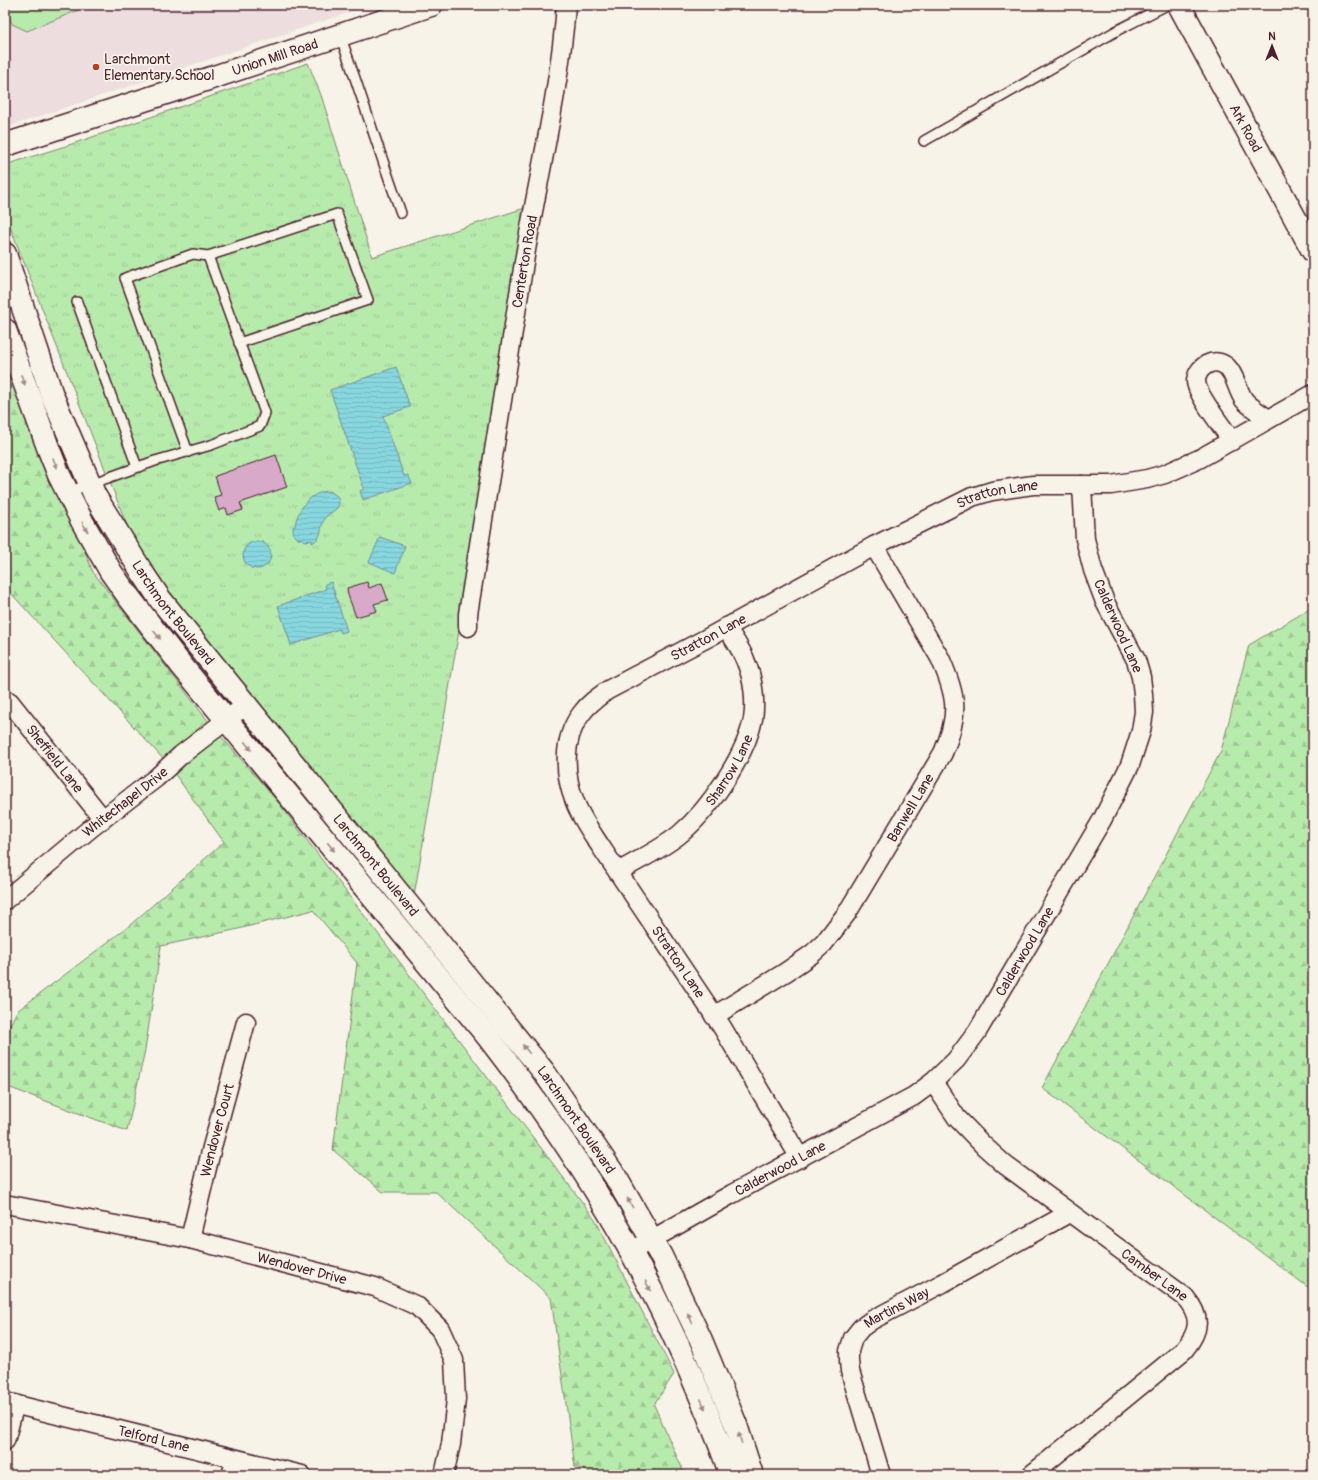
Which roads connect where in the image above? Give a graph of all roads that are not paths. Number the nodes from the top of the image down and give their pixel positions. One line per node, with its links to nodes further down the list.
1 (431, 5): 5 (street, Union Mill Road)
2 (566, 5): 24 (street, Centerton Road)
3 (1167, 5): 6 (lane)
4 (1179, 5): 9 (street, Ark Road)
5 (340, 35): 7 (street, Union Mill Road); 8 (lane)
6 (924, 141)
7 (5, 145)
8 (401, 213)
9 (1313, 251)
10 (5, 254): 20 (street, Larchmont Boulevard)
11 (208, 256): 14 (lane); 14 (lane); 18 (lane)
12 (77, 302): 19 (lane)
13 (5, 330): 22 (street, Larchmont Boulevard, one-way to 22)
14 (239, 343): 18 (lane)
15 (1313, 394): 16 (street, Stratton Lane)
16 (1268, 419): 17 (street, Stratton Lane); 17 (street)
17 (1232, 441): 21 (street, Stratton Lane)
18 (188, 452): 19 (lane)
19 (137, 467): 20 (lane)
20 (90, 483): 22 (lane); 27 (street, Larchmont Boulevard)
21 (1082, 485): 23 (street, Stratton Lane); 34 (street, Calderwood Lane)
22 (68, 492): 28 (street, Larchmont Boulevard, one-way to 28)
23 (874, 546): 25 (street, Stratton Lane); 32 (street, Banwell Lane)
24 (468, 627)
25 (726, 627): 30 (street, Sharrow Lane); 30 (street, Stratton Lane)
26 (5, 699): 29 (street, Sheffield Lane)
27 (246, 705): 28 (street, Whitechapel Drive); 39 (street, Larchmont Boulevard, one-way to 27)
28 (227, 720): 29 (street, Whitechapel Drive); 40 (street, Larchmont Boulevard, one-way to 40)
29 (103, 819): 31 (street, Whitechapel Drive)
30 (618, 872): 32 (street, Stratton Lane)
31 (5, 900)
32 (714, 1016): 35 (street, Stratton Lane)
33 (246, 1022): 38 (street, Wendover Court)
34 (933, 1082): 35 (street, Calderwood Lane); 37 (street, Camber Lane)
35 (800, 1158): 39 (street, Calderwood Lane)
36 (5, 1204): 38 (street, Wendover Drive)
37 (1069, 1213): 48 (street, Martins Way); 49 (street, Camber Lane)
38 (190, 1239): 45 (street, Wendover Drive)
39 (652, 1240): 40 (street, Calderwood Lane); 47 (street, Larchmont Boulevard, one-way to 39)
40 (630, 1252): 46 (street, Larchmont Boulevard, one-way to 46)
41 (10, 1403): 42 (street); 43 (street, Telford Lane)
42 (5, 1441)
43 (234, 1467): 44 (street, Telford Lane)
44 (302, 1475)
45 (444, 1475)
46 (730, 1475)
47 (752, 1475)
48 (881, 1475)
49 (1031, 1475)

